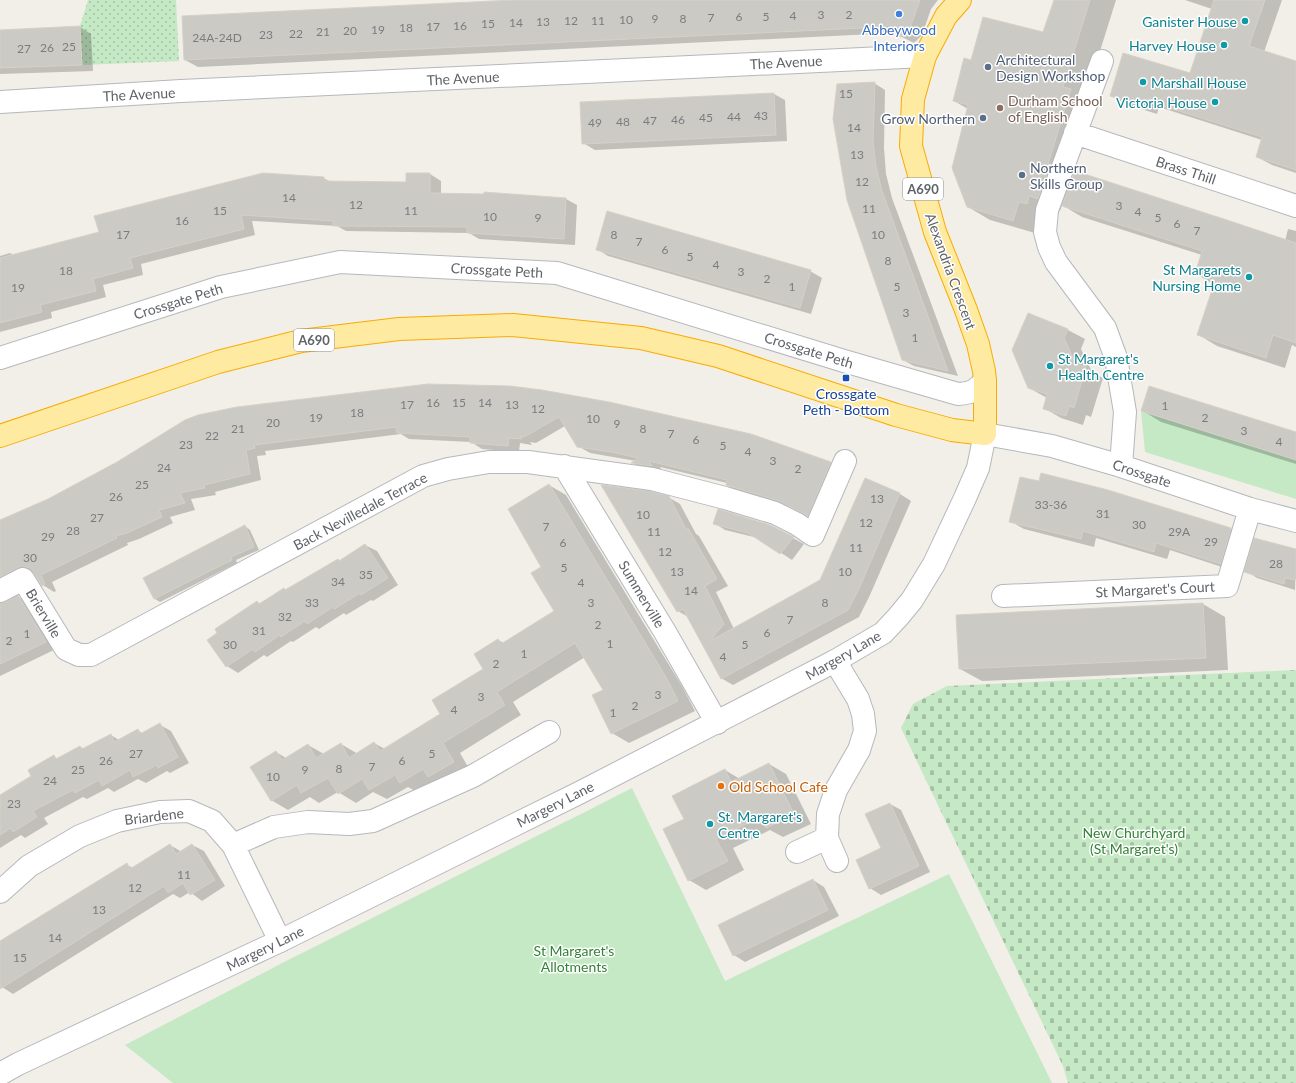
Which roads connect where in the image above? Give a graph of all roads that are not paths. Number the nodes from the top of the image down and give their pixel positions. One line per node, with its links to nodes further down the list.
1 (960, 0): 2 (highway, Alexandria Crescent / A690)
2 (925, 56): 4 (street, The Avenue); 8 (highway, Alexandria Crescent / A690)
3 (1102, 62): 5 (street)
4 (0, 102)
5 (1075, 133): 6 (street, Brass Thill); 13 (street)
6 (1296, 206)
7 (0, 358): 8 (street, Crossgate Peth)
8 (985, 381): 9 (highway, Alexandria Crescent / A690)
9 (985, 434): 10 (highway, A690); 13 (street, Crossgate); 19 (street, Margery Lane)
10 (0, 436)
11 (845, 462): 12 (street, Back Nevilledale Terrace)
12 (564, 466): 18 (street, Back Nevilledale Terrace); 20 (street, Summerville)
13 (1121, 466): 14 (street, Crossgate)
14 (1250, 509): 15 (street, Crossgate); 17 (street, St Margaret's Court)
15 (1296, 521)
16 (0, 591): 18 (street, Brierville)
17 (1003, 596)
18 (66, 649)
19 (835, 661): 20 (street, Margery Lane); 22 (street)
20 (717, 723): 27 (street, Margery Lane)
21 (549, 732): 23 (street)
22 (827, 838): 24 (street); 25 (street)
23 (233, 845): 26 (street, Briardene); 27 (street, Briardene)
24 (797, 852)
25 (837, 861)
26 (0, 892)
27 (280, 941): 28 (street, Margery Lane)
28 (9, 1069)

